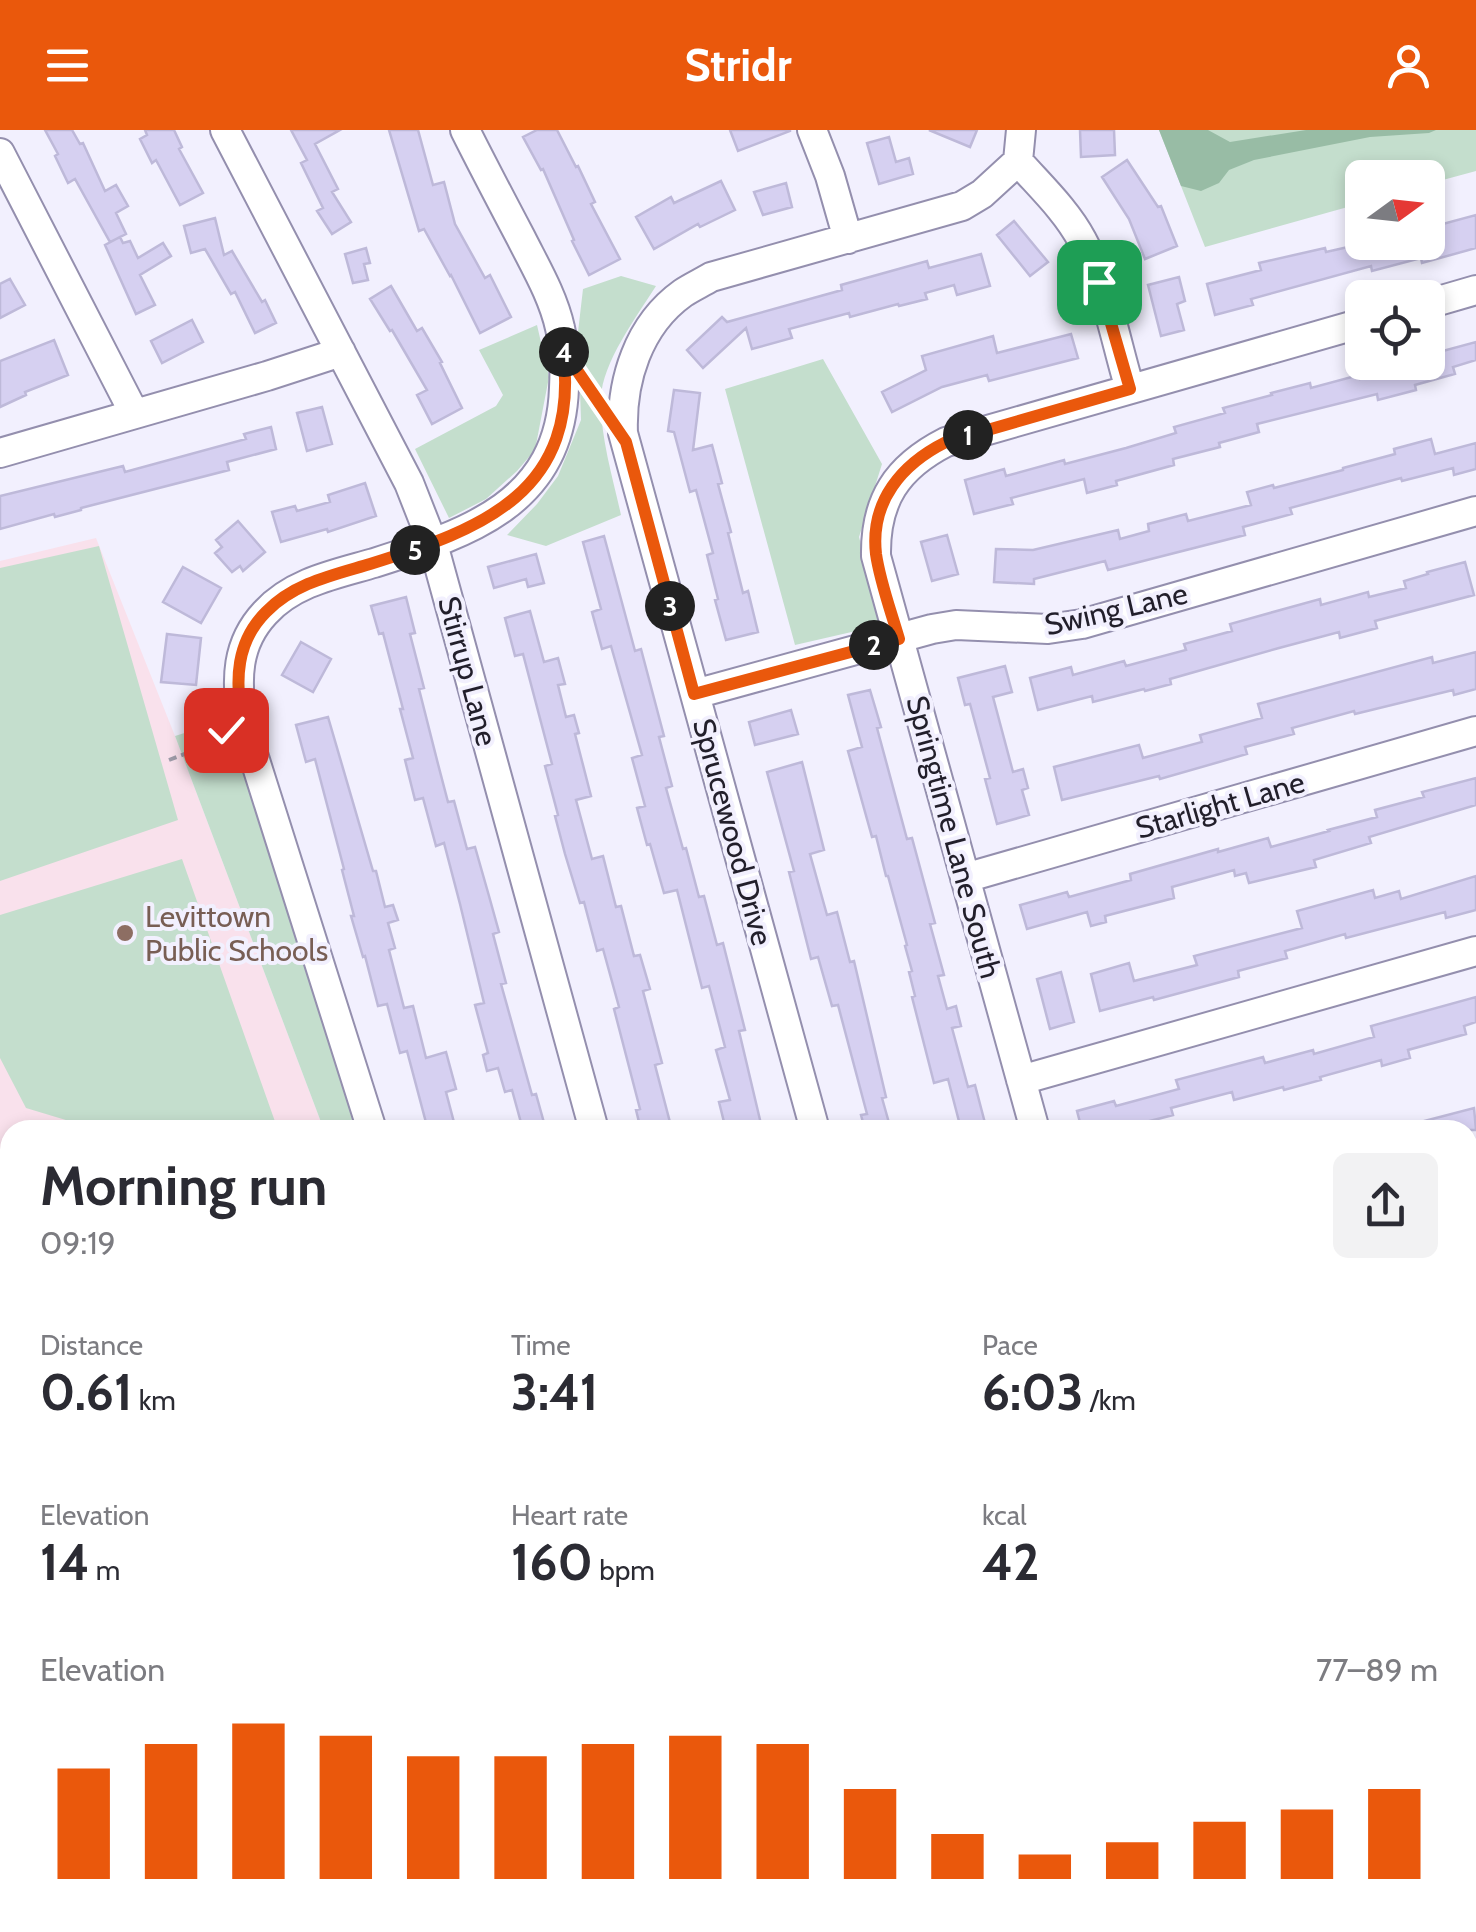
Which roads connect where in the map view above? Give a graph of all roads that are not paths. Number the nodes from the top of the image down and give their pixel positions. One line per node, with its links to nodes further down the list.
1 (225, 130): 11 (street, Stirrup Lane)
2 (465, 130): 16 (street)
3 (812, 130): 7 (street)
4 (1021, 130): 6 (street)
5 (0, 152): 13 (street)
6 (1018, 161): 7 (street, Sprucewood Drive); 12 (street)
7 (848, 238): 18 (street, Sprucewood Drive)
8 (1476, 290): 9 (street)
9 (1445, 299)
10 (1345, 328): 12 (street)
11 (341, 352): 13 (street); 16 (street, Stirrup Lane)
12 (1130, 389): 17 (street, Springtime Lane South)
13 (134, 413): 14 (street)
14 (0, 453)
15 (1476, 511): 17 (street, Swing Lane)
16 (433, 544): 23 (street); 24 (street, Stirrup Lane)
17 (899, 639): 18 (street, Swing Lane); 20 (street, Springtime Lane South)
18 (694, 694): 25 (street, Sprucewood Drive)
19 (1476, 731): 20 (street, Starlight Lane)
20 (965, 878): 22 (street, Springtime Lane South)
21 (1476, 952): 22 (street)
22 (1021, 1080): 26 (street, Springtime Lane South)
23 (369, 1120)
24 (591, 1120)
25 (812, 1120)
26 (1033, 1120)

